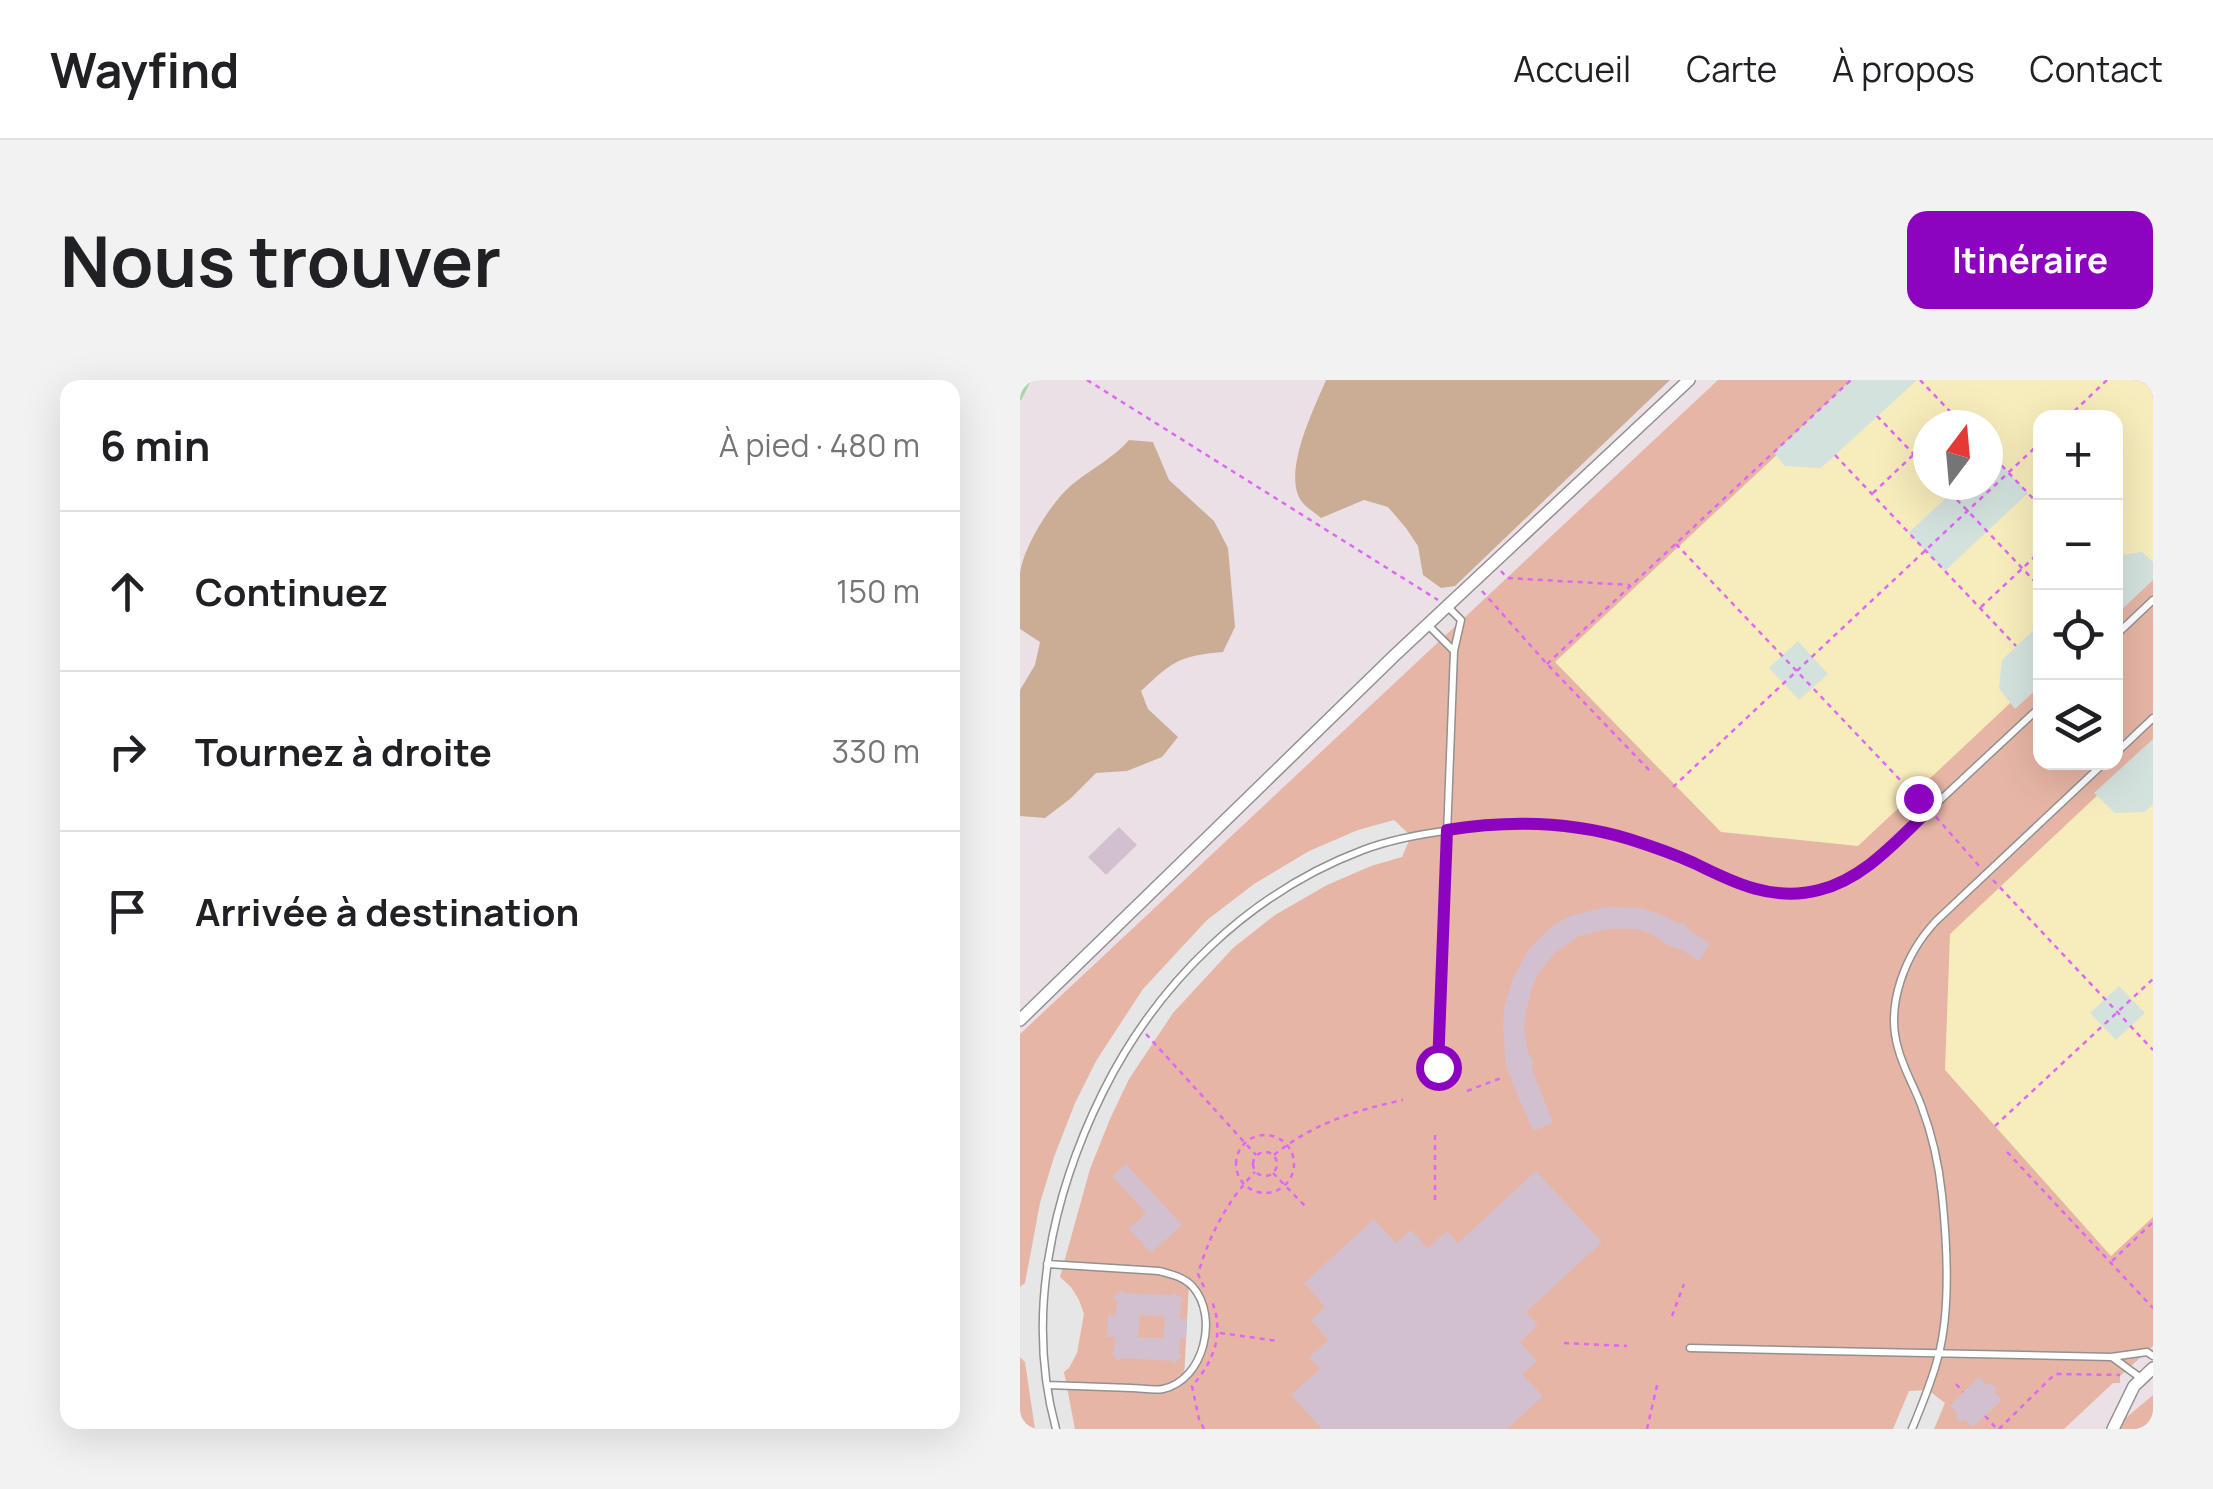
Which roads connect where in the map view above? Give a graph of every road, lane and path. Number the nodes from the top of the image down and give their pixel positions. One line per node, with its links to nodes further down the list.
1 (1087, 380): 28 (path)
2 (1689, 380): 22 (street)
3 (1851, 380): 19 (path)
4 (1920, 380): 6 (path)
5 (2107, 380): 7 (path)
6 (1949, 410)
7 (2075, 410)
8 (1877, 416): 10 (path)
9 (2033, 449): 14 (path)
10 (1913, 453)
11 (1913, 455): 15 (path)
12 (1835, 456): 15 (path)
13 (2003, 467): 14 (path)
14 (2008, 472): 17 (path); 18 (path)
15 (1872, 494): 20 (path)
16 (1957, 500): 18 (path)
17 (2034, 500)
18 (1967, 511): 20 (path); 23 (path)
19 (1676, 544): 26 (path); 35 (path)
20 (1925, 550): 29 (path); 35 (path)
21 (2033, 558): 23 (path)
22 (1493, 562): 25 (street); 26 (path)
23 (2022, 568): 24 (path); 29 (path)
24 (2033, 580)
25 (1473, 582): 28 (street); 34 (path)
26 (1632, 585): 34 (path)
27 (2153, 600): 31 (lane)
28 (1448, 606): 30 (street); 33 (lane)
29 (1980, 608): 32 (path)
30 (1428, 624): 33 (lane); 47 (street)
31 (2123, 629)
32 (2016, 646)
33 (1454, 651): 43 (lane)
34 (1547, 664): 40 (path)
35 (1796, 671): 41 (path); 42 (path)
36 (2033, 713): 42 (lane)
37 (2153, 718): 38 (lane)
38 (2123, 746)
39 (2096, 770): 44 (lane)
40 (1652, 773)
41 (1673, 787)
42 (1929, 810): 43 (lane); 44 (path)
43 (1447, 830): 48 (lane); 50 (lane)
44 (1986, 874): 46 (path); 78 (lane)
45 (2153, 979): 46 (path)
46 (2117, 1012): 49 (path); 54 (path)
47 (1020, 1020)
48 (1140, 1028): 56 (path); 69 (lane)
49 (2153, 1050)
50 (1438, 1072)
51 (1501, 1078): 52 (path)
52 (1468, 1090)
53 (1403, 1100): 57 (path)
54 (1995, 1126)
55 (1435, 1133): 65 (path)
56 (1244, 1143): 57 (path); 59 (path); 63 (path)
57 (1287, 1144): 60 (path); 64 (path)
58 (2007, 1152): 68 (path)
59 (1256, 1155): 60 (path); 61 (path)
60 (1274, 1155): 62 (path)
61 (1256, 1172): 62 (path); 63 (path)
62 (1273, 1173): 64 (path)
63 (1244, 1184): 64 (path); 73 (path)
64 (1285, 1186): 66 (path)
65 (1435, 1200)
66 (1307, 1208)
67 (2153, 1222): 68 (path)
68 (2111, 1262): 71 (path)
69 (1048, 1264): 85 (lane); 85 (lane)
70 (1684, 1284): 72 (path)
71 (2153, 1308)
72 (1672, 1316)
73 (1219, 1333): 74 (path); 89 (path)
74 (1278, 1341)
75 (1564, 1343): 76 (path)
76 (1626, 1346)
77 (1690, 1348): 78 (lane)
78 (1939, 1353): 79 (lane); 91 (lane)
79 (2111, 1356): 80 (lane); 83 (lane)
80 (2153, 1356)
81 (2153, 1368): 83 (street)
82 (1658, 1381): 90 (path)
83 (2138, 1382): 92 (path); 93 (street)
84 (1956, 1384): 86 (path)
85 (1047, 1385): 88 (lane)
86 (1963, 1392)
87 (1985, 1416): 92 (path)
88 (1056, 1429)
89 (1204, 1429)
90 (1646, 1429)
91 (1912, 1429)
92 (1998, 1429)
93 (2115, 1429)

